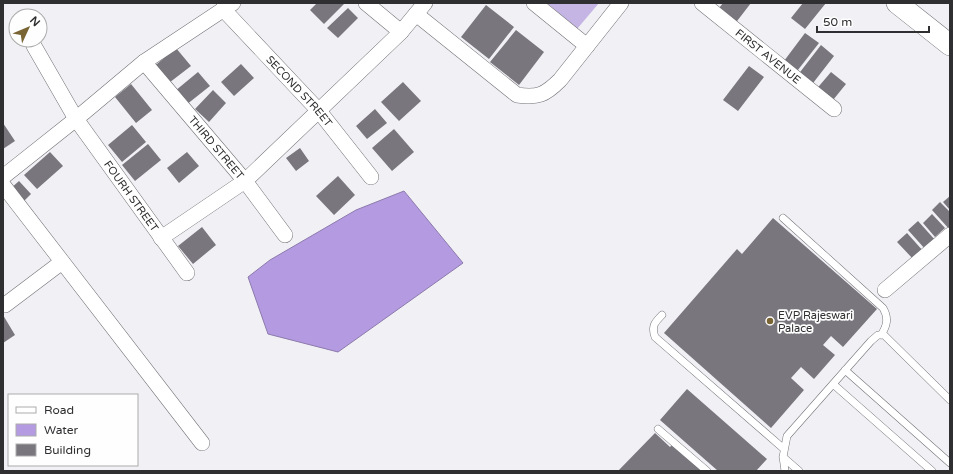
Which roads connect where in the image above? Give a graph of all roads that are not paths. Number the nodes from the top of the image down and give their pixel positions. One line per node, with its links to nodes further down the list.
1 (366, 3): 8 (street)
2 (534, 3): 10 (street)
3 (621, 3): 10 (street)
4 (702, 3): 13 (street, FIRST AVENUE)
5 (897, 3): 9 (main road)
6 (228, 6): 12 (street); 14 (street, SECOND STREET)
7 (421, 8): 8 (street); 10 (street)
8 (401, 32): 14 (street)
9 (950, 44)
10 (587, 46)
11 (35, 48): 15 (street, FOURH STREET)
12 (144, 62): 15 (street); 18 (street, THIRD STREET)
13 (834, 109)
14 (318, 111): 17 (street, SECOND STREET); 18 (street)
15 (76, 119): 16 (street); 23 (street, FOURH STREET)
16 (3, 177)
17 (371, 177)
18 (245, 181): 21 (street, THIRD STREET); 23 (street)
19 (3, 185): 24 (street)
20 (783, 218): 29 (lane)
21 (285, 235)
22 (950, 235): 26 (street)
23 (161, 238): 25 (street, FOURH STREET)
24 (62, 262): 27 (street); 34 (street)
25 (187, 273)
26 (885, 290)
27 (5, 305)
28 (662, 314): 35 (lane)
29 (881, 335): 30 (lane); 32 (lane)
30 (845, 370): 31 (lane); 36 (lane)
31 (834, 384): 35 (lane); 40 (lane)
32 (950, 400)
33 (658, 429): 37 (lane)
34 (202, 444)
35 (783, 453): 38 (lane); 39 (lane)
36 (950, 463)
37 (707, 471)
38 (785, 471)
39 (799, 471)
40 (932, 471)

